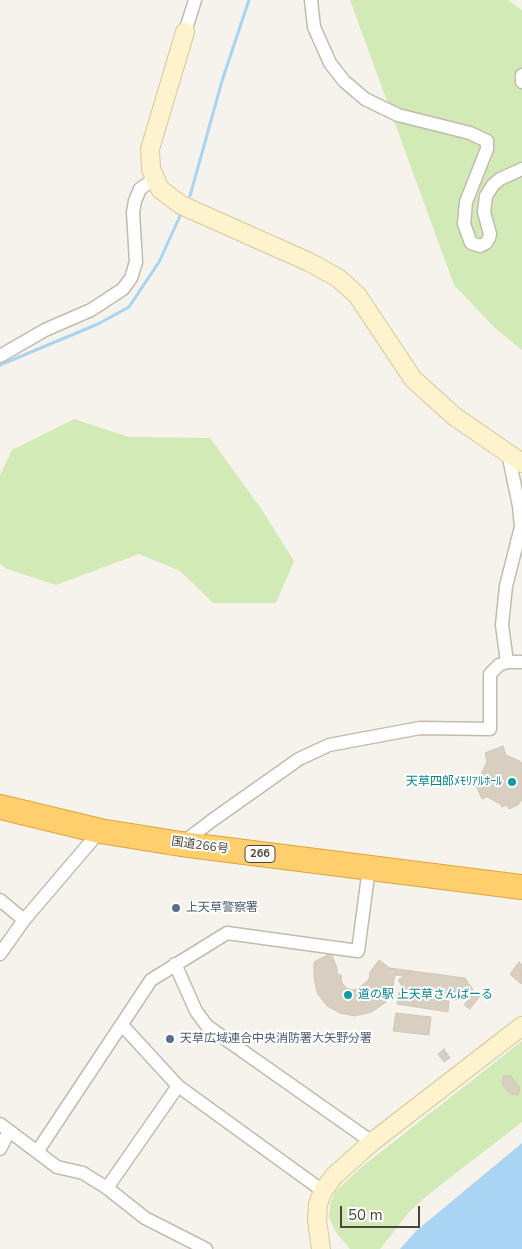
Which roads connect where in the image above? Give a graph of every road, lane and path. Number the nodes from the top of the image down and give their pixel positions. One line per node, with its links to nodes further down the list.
1 (195, 0): 3 (street)
2 (311, 0): 6 (street)
3 (185, 32): 7 (street)
4 (522, 75): 5 (street)
5 (522, 82)
6 (522, 169)
7 (154, 179): 8 (street); 9 (street)
8 (0, 356)
9 (515, 458): 10 (street)
10 (507, 662): 11 (street); 14 (street)
11 (522, 662)
12 (0, 807): 13 (highway, 国道266号 / 266)
13 (100, 831): 14 (highway, 国道266号 / 266); 18 (street)
14 (181, 844): 15 (highway, 国道266号 / 266)
15 (369, 868): 16 (highway, 国道266号 / 266); 20 (street)
16 (522, 887)
17 (0, 900): 18 (street)
18 (24, 920): 19 (street)
19 (0, 954)
20 (175, 964): 21 (street); 25 (street)
21 (122, 1025): 23 (street); 27 (street)
22 (522, 1026): 25 (street)
23 (178, 1086): 28 (street); 29 (street)
24 (5, 1127): 26 (street); 27 (street)
25 (372, 1142): 29 (street)
26 (0, 1149)
27 (37, 1152): 28 (street)
28 (107, 1188): 30 (street)
29 (323, 1191): 31 (street)
30 (206, 1249)
31 (321, 1249)

